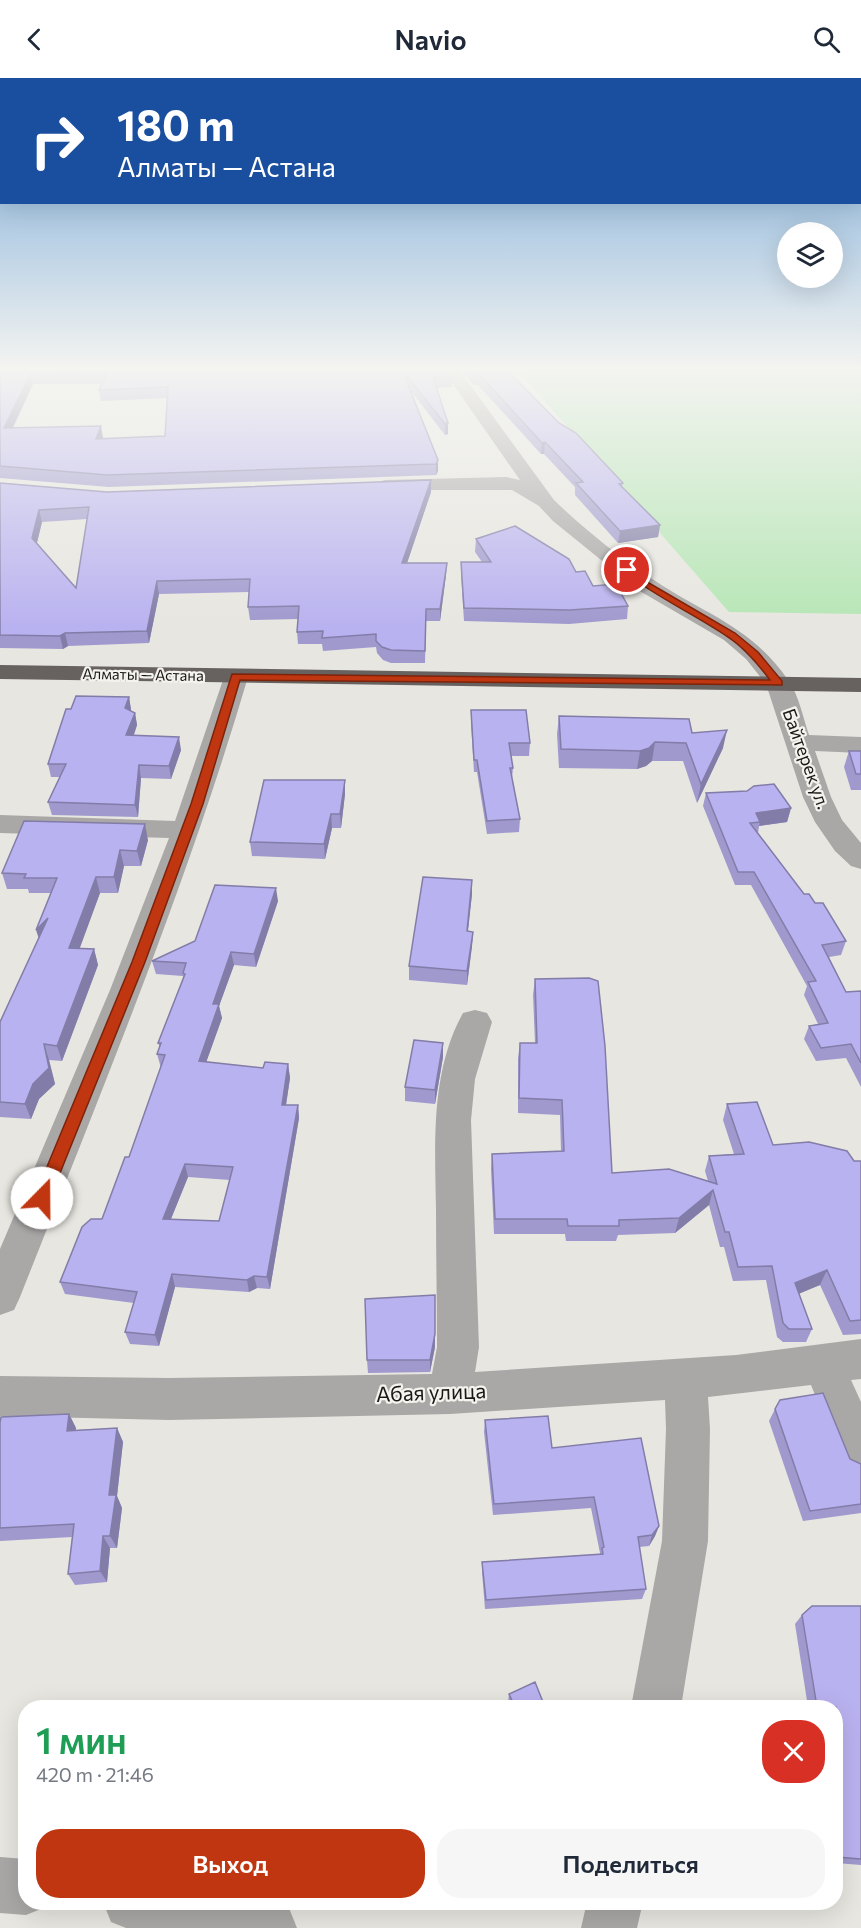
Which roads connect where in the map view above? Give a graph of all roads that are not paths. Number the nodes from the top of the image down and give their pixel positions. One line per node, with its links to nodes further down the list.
1 (511, 453): 3 (street)
2 (365, 486): 3 (street)
3 (547, 504): 6 (street, Байтерек ул.)
4 (0, 672): 5 (highway, Алматы — Астана)
5 (236, 677): 6 (highway, Алматы — Астана); 11 (street)
6 (778, 683): 7 (highway, Алматы — Астана); 8 (street, Байтерек ул.)
7 (861, 685)
8 (800, 743): 9 (street); 12 (street, Байтерек ул.)
9 (861, 744)
10 (0, 824): 11 (street)
11 (188, 830): 14 (street)
12 (861, 860)
13 (475, 1022): 17 (street)
14 (0, 1297)
15 (842, 1362): 16 (street, Абая улица); 19 (street)
16 (685, 1377): 17 (street, Абая улица); 20 (street)
17 (450, 1394): 18 (street, Абая улица)
18 (0, 1396)
19 (861, 1454)
20 (657, 1700)
21 (0, 1885): 22 (street)
22 (18, 1886)
23 (124, 1910): 26 (street)
24 (180, 1910): 27 (street)
25 (613, 1910): 28 (street)
26 (118, 1928)
27 (269, 1928)
28 (609, 1928)

